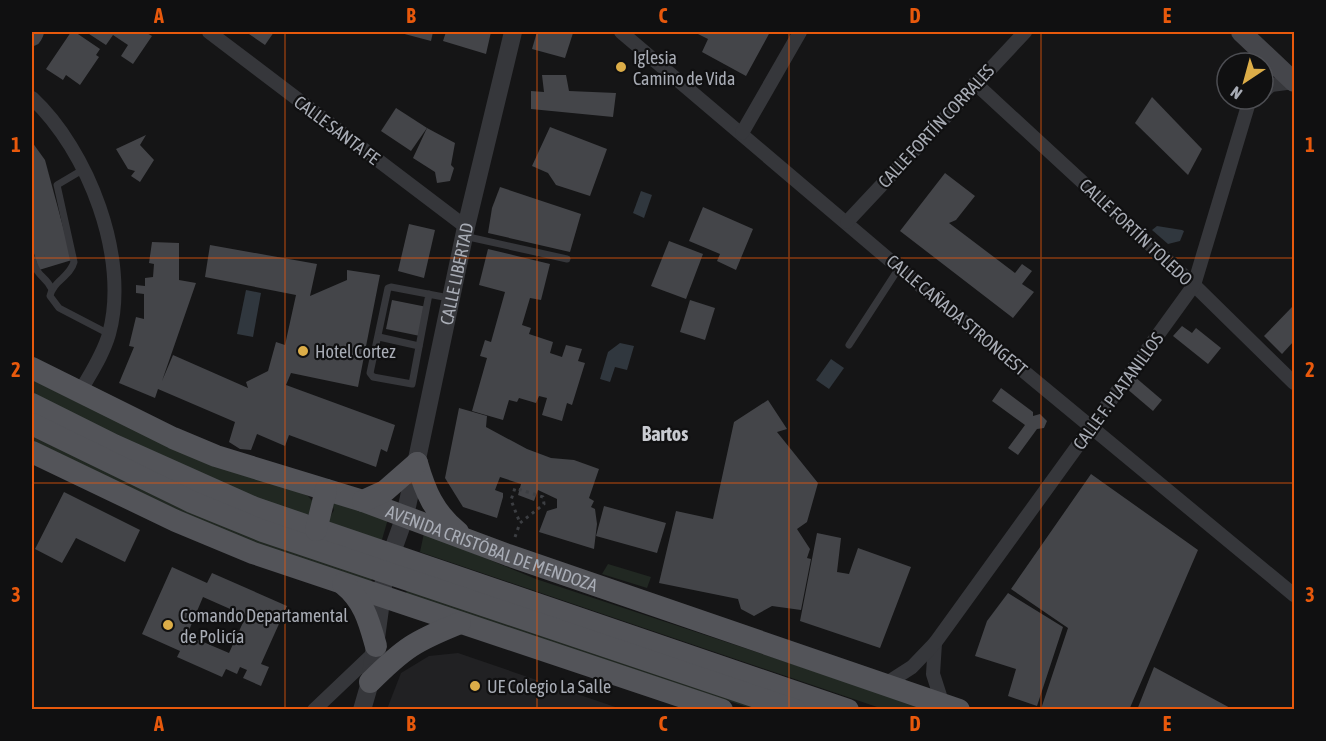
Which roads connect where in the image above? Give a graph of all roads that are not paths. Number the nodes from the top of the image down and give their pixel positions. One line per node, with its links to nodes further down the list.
1 (209, 32): 15 (street, CALLE SANTA FE)
2 (513, 32): 15 (street, CALLE LIBERTAD)
3 (621, 32): 12 (street, CALLE CAÑADA STRONGEST)
4 (800, 32): 12 (street)
5 (1025, 32): 8 (street, CALLE FORTÍN CORRALES)
6 (1253, 44): 7 (main road)
7 (1294, 82): 9 (street)
8 (975, 83): 14 (street, CALLE FORTÍN CORRALES); 19 (street, CALLE FORTÍN TOLEDO)
9 (1275, 84)
10 (32, 98): 13 (street)
11 (1247, 111): 19 (street, CALLE F. PLATANILLOS)
12 (742, 133): 14 (street, CALLE CAÑADA STRONGEST)
13 (84, 169): 20 (lane); 23 (street)
14 (847, 222): 18 (street, CALLE CAÑADA STRONGEST)
15 (465, 231): 17 (lane); 22 (street, CALLE LIBERTAD)
16 (32, 258): 20 (lane)
17 (567, 259)
18 (899, 268): 25 (lane); 32 (street, CALLE CAÑADA STRONGEST)
19 (1194, 285): 28 (street, CALLE FORTÍN TOLEDO); 32 (street, CALLE F. PLATANILLOS)
20 (51, 288): 23 (lane)
21 (429, 294): 22 (lane); 24 (lane); 26 (lane)
22 (451, 298): 34 (street, CALLE LIBERTAD)
23 (109, 334): 29 (street)
24 (379, 337): 26 (lane); 26 (lane)
25 (849, 345)
26 (419, 346)
27 (32, 368): 29 (main road, AVENIDA CRISTÓBAL DE MENDOZA)
28 (1294, 383)
29 (80, 392): 35 (main road, AVENIDA CRISTÓBAL DE MENDOZA)
30 (32, 404): 38 (main road, AVENIDA CRISTÓBAL DE MENDOZA)
31 (32, 424): 40 (main road, AVENIDA CRISTÓBAL DE MENDOZA)
32 (1093, 427): 42 (street, CALLE CAÑADA STRONGEST); 45 (street, CALLE F. PLATANILLOS)
33 (32, 452): 41 (main road)
34 (417, 463): 36 (main road); 37 (street, CALLE LIBERTAD); 39 (main road)
35 (326, 490): 36 (main road, AVENIDA CRISTÓBAL DE MENDOZA); 38 (main road)
36 (363, 501): 37 (main road, AVENIDA CRISTÓBAL DE MENDOZA)
37 (405, 516): 39 (main road, AVENIDA CRISTÓBAL DE MENDOZA); 40 (street, CALLE LIBERTAD)
38 (316, 530): 40 (main road, AVENIDA CRISTÓBAL DE MENDOZA)
39 (464, 537): 48 (main road, AVENIDA CRISTÓBAL DE MENDOZA)
40 (394, 566): 43 (street, CALLE LIBERTAD); 53 (main road, AVENIDA CRISTÓBAL DE MENDOZA); 54 (main road, AVENIDA CRISTÓBAL DE MENDOZA)
41 (340, 581): 43 (main road); 46 (main road)
42 (1294, 596)
43 (387, 599): 44 (main road); 46 (street); 47 (street)
44 (460, 623): 47 (main road); 52 (main road)
45 (935, 643): 48 (street, CALLE F. PLATANILLOS); 49 (street)
46 (375, 649): 47 (street); 50 (street)
47 (370, 682): 51 (street)
48 (883, 686): 49 (main road, AVENIDA CRISTÓBAL DE MENDOZA)
49 (951, 707)
50 (314, 710)
51 (362, 710)
52 (722, 710)
53 (795, 710)
54 (848, 710)

